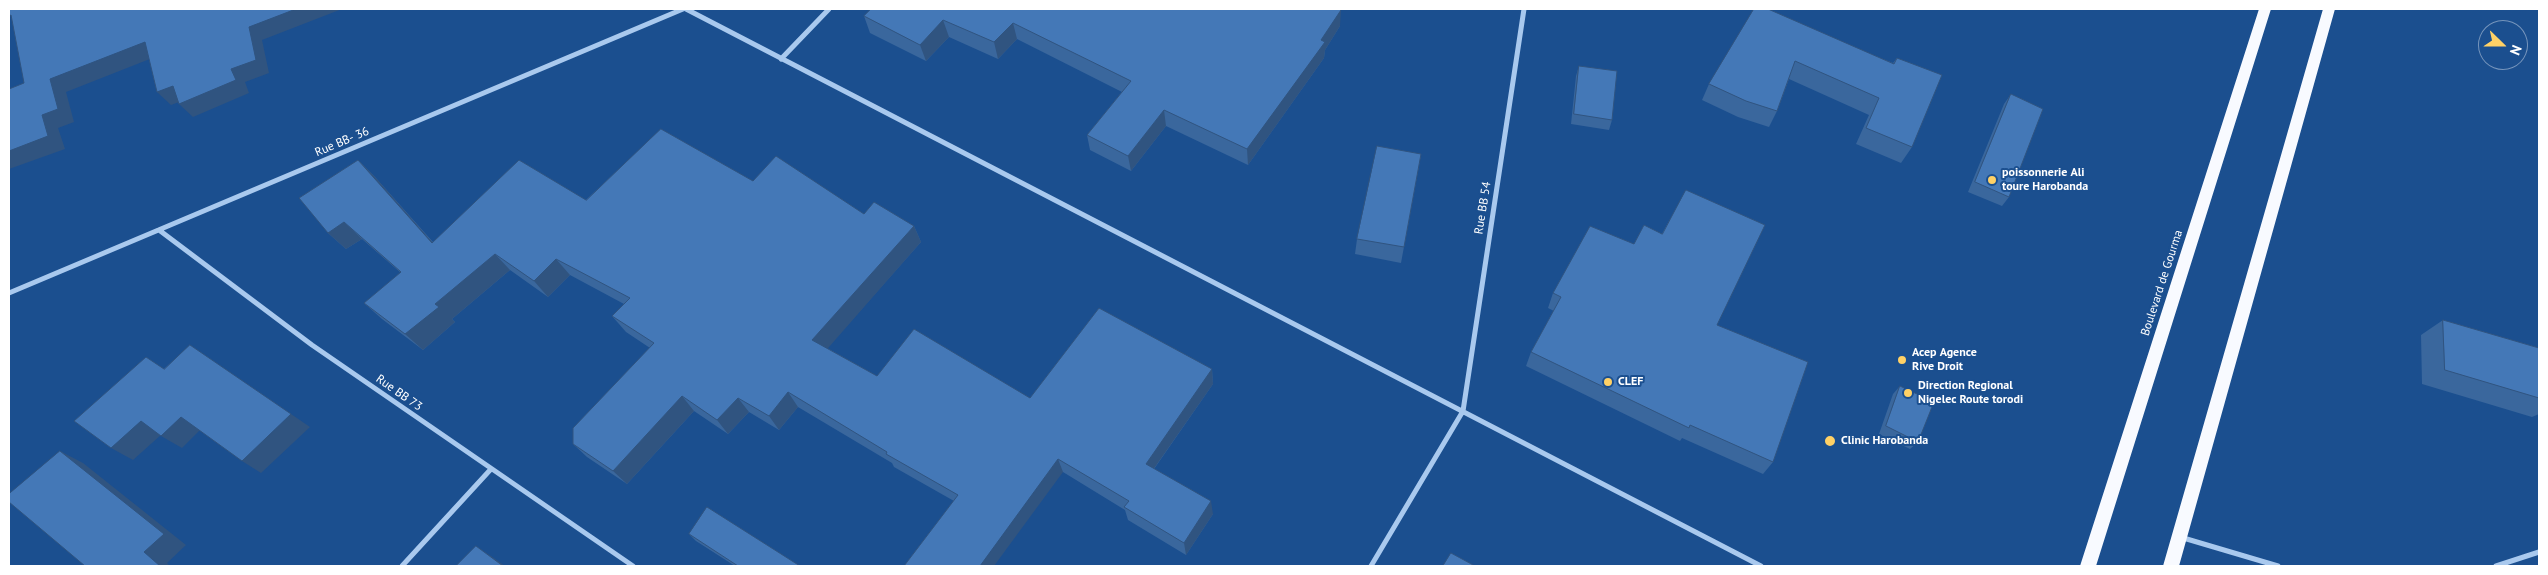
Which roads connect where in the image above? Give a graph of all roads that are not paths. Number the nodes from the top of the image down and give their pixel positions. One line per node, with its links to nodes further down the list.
1 (684, 9): 6 (street); 7 (street, Rue BB- 36)
2 (829, 9): 6 (street)
3 (1524, 9): 9 (street, Rue BB 54)
4 (2265, 9): 17 (highway, Boulevard de Gourma)
5 (2329, 9): 11 (highway)
6 (781, 59): 9 (street)
7 (159, 230): 8 (street, Rue BB- 36); 10 (street, Rue BB 73)
8 (9, 293)
9 (1463, 411): 15 (street); 16 (street)
10 (491, 469): 13 (street); 14 (street, Rue BB 73)
11 (2180, 536): 18 (highway); 19 (street)
12 (2539, 552): 20 (street)
13 (402, 566)
14 (632, 566)
15 (1371, 566)
16 (1761, 566)
17 (2088, 566)
18 (2170, 566)
19 (2278, 566)
20 (2496, 566)

